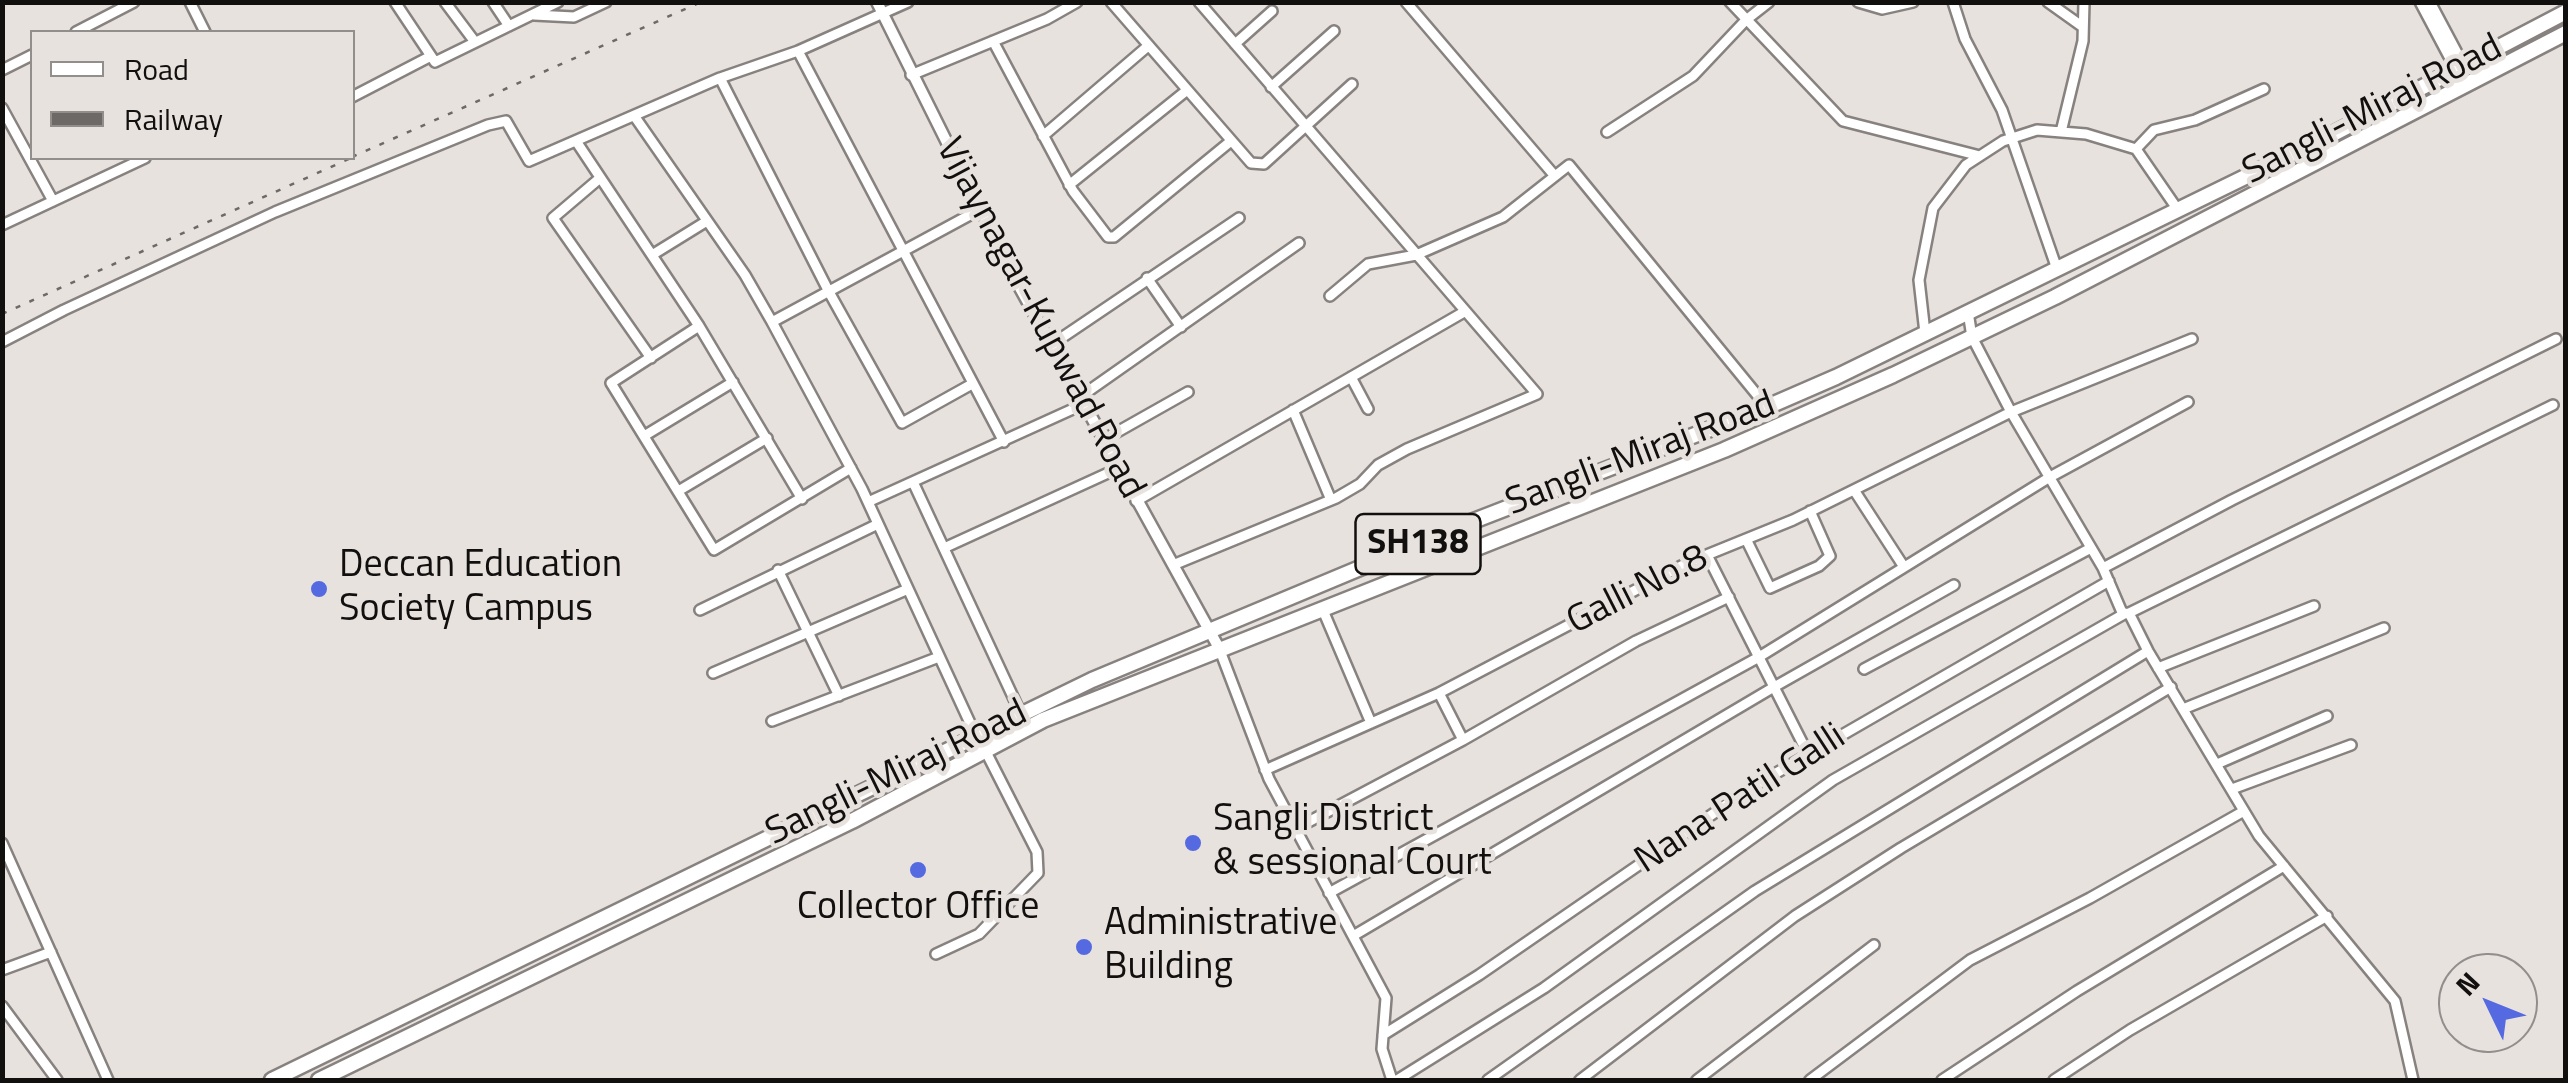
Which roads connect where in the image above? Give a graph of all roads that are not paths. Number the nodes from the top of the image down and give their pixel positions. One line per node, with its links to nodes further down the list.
1 (134, 2): 29 (street)
2 (190, 2): 30 (street)
3 (396, 2): 39 (street)
4 (445, 2): 34 (street)
5 (494, 2): 27 (street)
6 (606, 2): 25 (street)
7 (908, 2): 22 (street)
8 (1077, 2): 33 (street)
9 (1111, 2): 36 (street)
10 (1199, 2): 35 (street)
11 (1406, 2): 63 (street)
12 (1730, 2): 26 (street)
13 (1769, 2): 26 (street)
14 (1858, 2): 15 (street)
15 (1913, 2)
16 (1954, 2): 55 (street)
17 (2048, 2): 28 (street)
18 (2084, 2): 28 (street)
19 (2420, 2): 40 (street)
20 (2430, 2): 40 (street)
21 (552, 4): 25 (street)
22 (879, 8): 37 (street); 42 (street, Vijaynagar-Kupwad Road)
23 (1272, 11): 35 (street)
24 (2566, 12): 40 (highway, Sangli-Miraj Road / SH138)
25 (531, 15): 27 (street)
26 (1746, 20): 52 (street); 59 (street)
27 (509, 26): 34 (street)
28 (2083, 28): 53 (street)
29 (80, 30)
30 (204, 30)
31 (1334, 31): 45 (street)
32 (2566, 34): 86 (highway, Sangli-Miraj Road)
33 (992, 41): 42 (street); 54 (street)
34 (475, 42): 39 (street)
35 (1234, 44): 45 (street)
36 (1148, 46): 47 (street); 54 (street)
37 (798, 51): 43 (street); 73 (street)
38 (30, 56): 41 (street)
39 (431, 56): 48 (street)
40 (2459, 66): 68 (highway, Sangli-Miraj Road / SH138)
41 (2, 70)
42 (912, 74): 67 (street, Vijaynagar-Kupwad Road)
43 (720, 78): 50 (street); 78 (street)
44 (1352, 84): 51 (street)
45 (1271, 87): 51 (street)
46 (2264, 88): 58 (street)
47 (1186, 92): 57 (street); 65 (street)
48 (355, 95)
49 (2, 108): 60 (street)
50 (635, 117): 56 (street); 70 (street)
51 (1306, 127): 57 (street); 75 (street)
52 (1607, 132)
53 (2061, 132): 55 (street); 58 (street)
54 (1043, 136): 65 (street)
55 (2012, 138): 59 (street); 76 (street)
56 (576, 141): 64 (street); 89 (street)
57 (1230, 141): 65 (street)
58 (2136, 150): 68 (street)
59 (1980, 156): 85 (street)
60 (30, 158)
61 (31, 160): 66 (street)
62 (141, 160): 66 (street)
63 (1554, 175): 75 (street); 99 (street)
64 (600, 178): 74 (street); 91 (street)
65 (1070, 185)
66 (54, 201): 71 (street)
67 (979, 210): 73 (street); 90 (street, Vijaynagar-Kupwad Road)
68 (2178, 210): 76 (highway, Sangli-Miraj Road / SH138)
69 (1238, 218): 77 (street)
70 (707, 221): 74 (street); 82 (street)
71 (2, 225)
72 (1299, 244): 84 (street)
73 (902, 252): 78 (street); 94 (street)
74 (652, 255): 83 (street)
75 (1416, 255): 79 (street); 80 (street)
76 (2056, 269): 81 (highway, Sangli-Miraj Road / SH138)
77 (1146, 278): 84 (street); 90 (street)
78 (829, 292): 82 (street); 94 (street)
79 (1330, 296)
80 (1464, 312): 92 (street); 114 (street)
81 (1968, 312): 85 (highway, Sangli-Miraj Road / SH138); 86 (street)
82 (772, 322): 107 (street)
83 (700, 326): 91 (street); 93 (street)
84 (1181, 327): 96 (street)
85 (1925, 333): 99 (highway, Sangli-Miraj Road / SH138)
86 (1972, 337): 102 (street); 132 (highway, Sangli-Miraj Road)
87 (2192, 338): 102 (street, Galli No.8)
88 (2556, 339): 125 (street)
89 (2, 342)
90 (1052, 346): 96 (street, Vijaynagar-Kupwad Road)
91 (651, 358): 103 (street)
92 (1351, 377): 100 (street); 101 (street)
93 (733, 382): 103 (street); 104 (street)
94 (972, 384): 106 (street)
95 (1188, 392): 105 (street)
96 (1082, 401): 105 (street, Vijaynagar-Kupwad Road); 106 (street)
97 (2188, 402): 109 (street)
98 (2553, 405): 134 (street)
99 (1768, 407): 136 (highway, Sangli-Miraj Road / SH138)
100 (1368, 409)
101 (1293, 410): 114 (street); 115 (street)
102 (2011, 412): 109 (street); 112 (street, Galli No.8)
103 (644, 436): 111 (street)
104 (767, 438): 111 (street); 113 (street)
105 (1103, 440): 108 (street, Vijaynagar-Kupwad Road)
106 (1004, 442): 110 (street)
107 (851, 468): 113 (street); 116 (street)
108 (1119, 468): 115 (street, Vijaynagar-Kupwad Road); 120 (street)
109 (2050, 477): 121 (street); 124 (street)
110 (912, 482): 116 (street); 120 (street)
111 (680, 490): 113 (street)
112 (1854, 490): 117 (street, Galli No.8); 124 (street)
113 (802, 500)
114 (1331, 500): 123 (street)
115 (1136, 501): 123 (street, Vijaynagar-Kupwad Road)
116 (868, 502): 118 (street)
117 (1810, 512): 119 (street, Galli No.8); 119 (street)
118 (878, 524): 126 (street); 129 (street)
119 (1746, 539): 122 (street, Galli No.8)
120 (944, 548): 150 (street)
121 (2091, 548): 125 (street); 143 (street)
122 (1707, 555): 130 (street); 147 (street, Galli No.8)
123 (1172, 566): 136 (street, Vijaynagar-Kupwad Road)
124 (1904, 567): 140 (street)
125 (2103, 568): 127 (street)
126 (778, 570): 133 (street); 137 (street)
127 (2109, 581): 134 (street); 158 (street, Nana Patil Galli)
128 (1954, 585): 145 (street)
129 (908, 589): 137 (street); 141 (street)
130 (1728, 597): 140 (street); 155 (street)
131 (2314, 606): 142 (street)
132 (1322, 608): 138 (highway, Sangli-Miraj Road); 153 (street)
133 (700, 610)
134 (2127, 614): 139 (street); 179 (street)
135 (2384, 628): 149 (street)
136 (1209, 631): 138 (street, Vijaynagar-Kupwad Road); 150 (highway, Sangli-Miraj Road / SH138)
137 (807, 632): 144 (street); 148 (street)
138 (1219, 648): 157 (highway, Sangli-Miraj Road); 160 (street)
139 (2148, 651): 142 (street); 180 (street)
140 (1759, 656): 145 (street); 166 (street)
141 (939, 657): 148 (street); 154 (street)
142 (2158, 668): 146 (street)
143 (1864, 669)
144 (714, 673)
145 (1774, 686): 158 (street); 168 (street)
146 (2171, 688): 149 (street); 181 (street)
147 (1439, 693): 153 (street, Galli No.8); 155 (street)
148 (838, 696): 152 (street)
149 (2184, 708): 159 (street)
150 (1021, 714): 154 (highway, Sangli-Miraj Road / SH138)
151 (2327, 716): 159 (street)
152 (772, 721)
153 (1370, 724): 160 (street, Galli No.8)
154 (976, 736): 177 (highway, Sangli-Miraj Road / SH138)
155 (1463, 740): 163 (street)
156 (2352, 745): 161 (street)
157 (985, 750): 171 (street); 178 (highway, Sangli-Miraj Road)
158 (1808, 754): 174 (street, Nana Patil Galli)
159 (2216, 764): 161 (street)
160 (1265, 770): 163 (street)
161 (2232, 789): 162 (street)
162 (2244, 810): 165 (street); 183 (street)
163 (1295, 828): 166 (street)
164 (2, 843): 170 (street)
165 (2284, 866): 167 (street); 184 (street)
166 (1330, 893): 168 (street)
167 (2326, 916): 185 (street); 186 (street)
168 (1353, 936): 174 (street)
169 (1874, 945): 182 (street)
170 (51, 952): 172 (street); 176 (street)
171 (936, 954)
172 (2, 970)
173 (2, 1006): 175 (street)
174 (1383, 1035): 179 (street)
175 (57, 1080)
176 (108, 1080)
177 (272, 1080)
178 (319, 1080)
179 (1394, 1080)
180 (1488, 1080)
181 (1580, 1080)
182 (1696, 1080)
183 (1810, 1080)
184 (1942, 1080)
185 (2054, 1080)
186 (2413, 1080)

